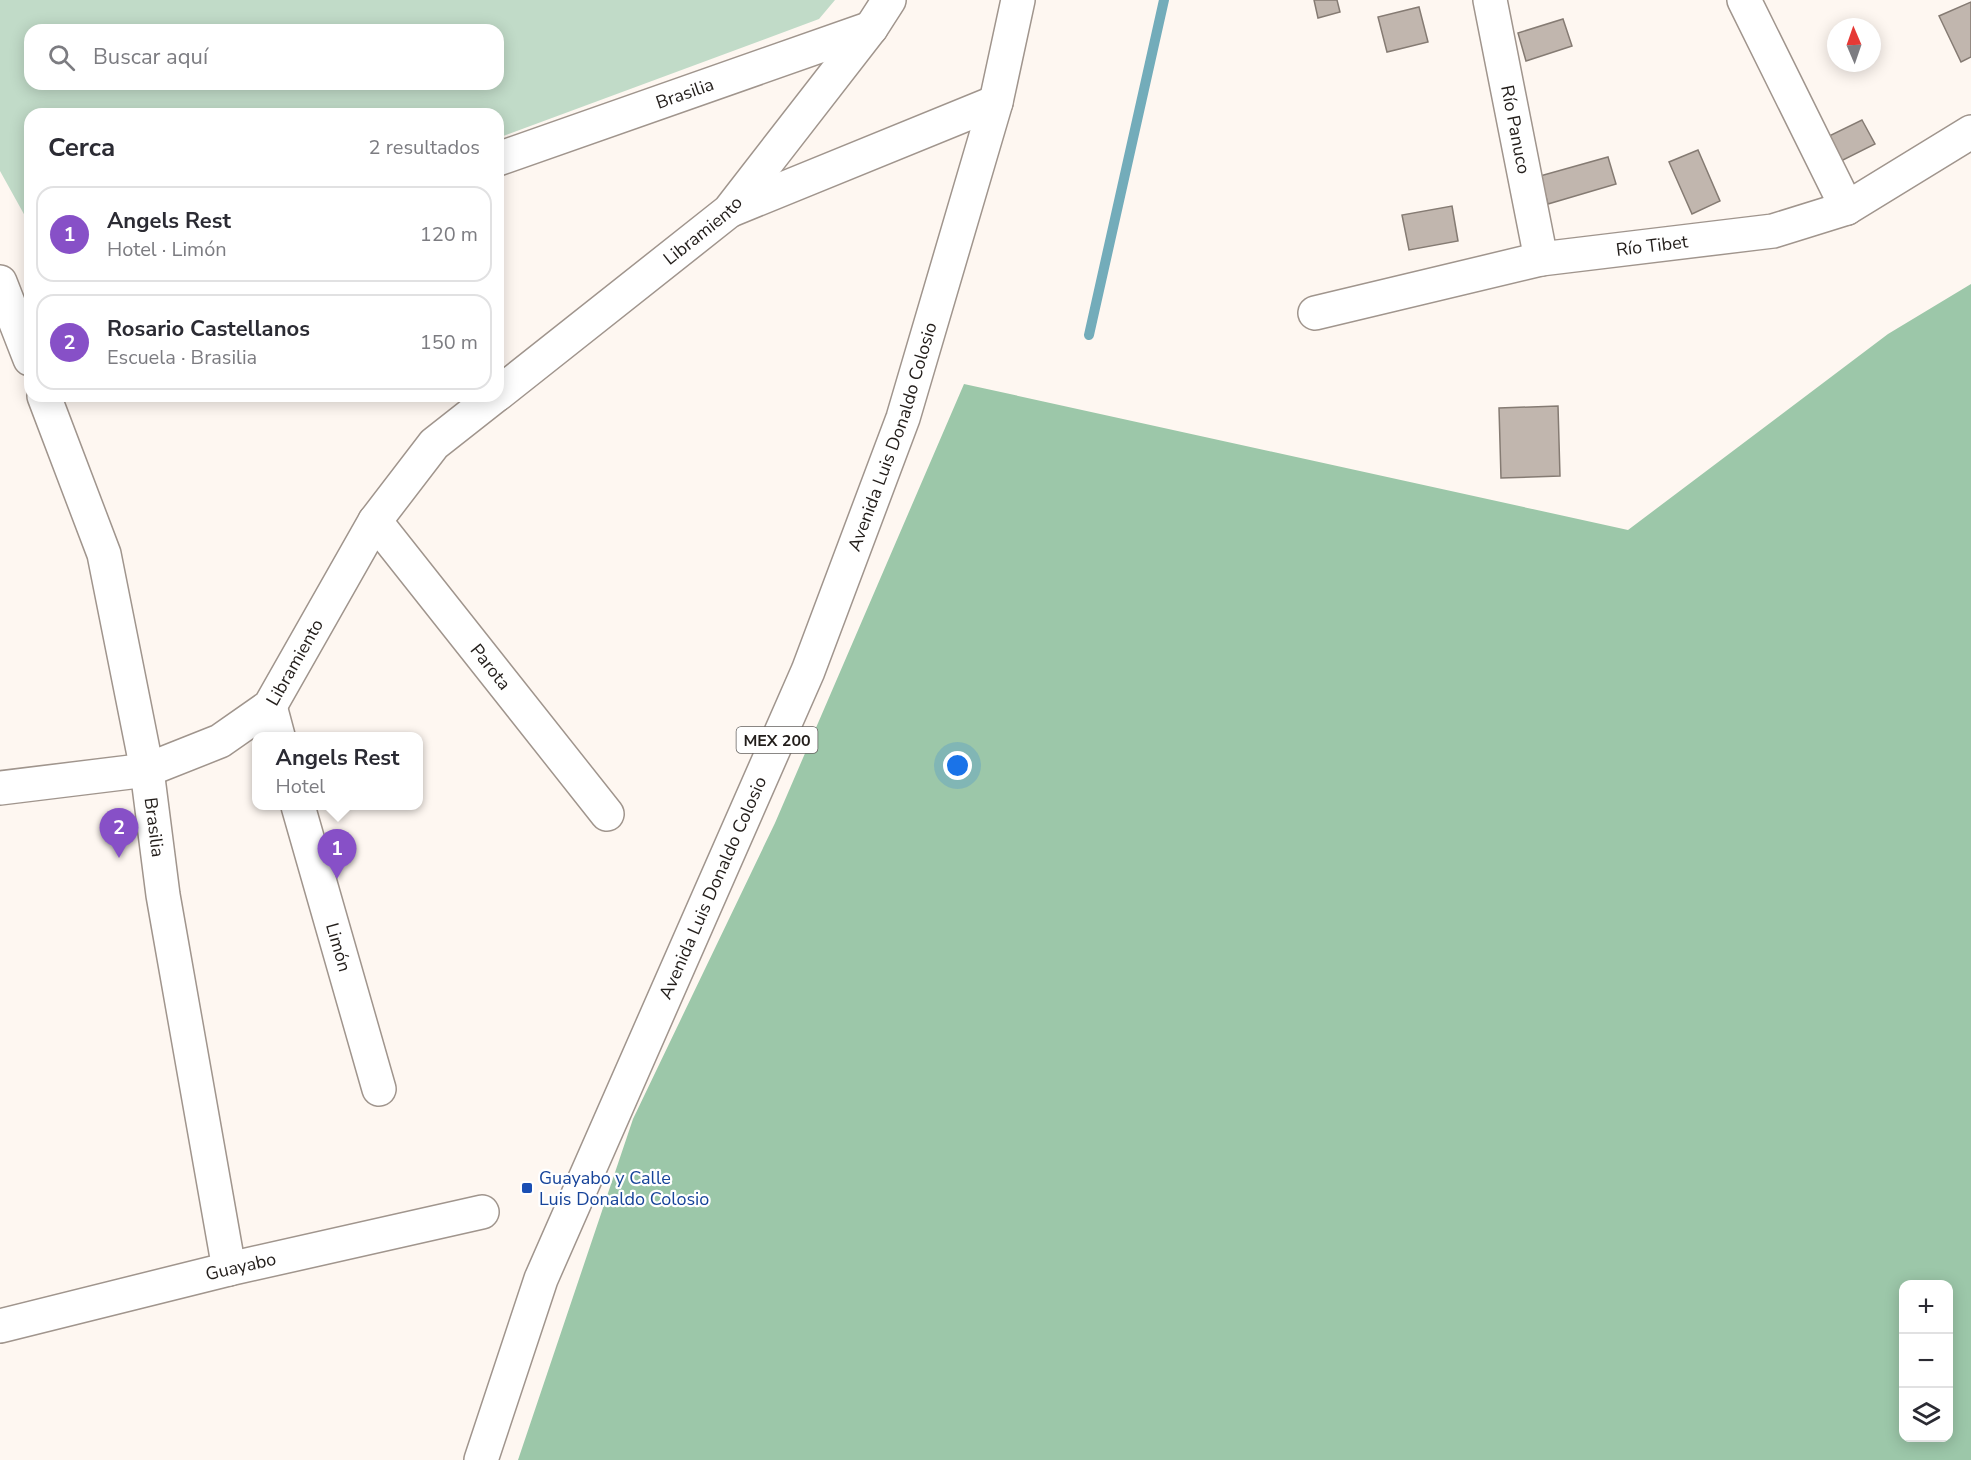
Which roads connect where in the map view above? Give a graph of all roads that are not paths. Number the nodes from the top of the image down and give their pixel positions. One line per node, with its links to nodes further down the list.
1 (889, 0): 5 (street, Libramiento)
2 (1018, 0): 6 (street, Avenida Luis Donaldo Colosio / MEX 200)
3 (1490, 0): 11 (street, Río Panuco)
4 (1744, 0): 9 (street)
5 (871, 28): 8 (street, Brasilia); 10 (street, Libramiento)
6 (996, 102): 10 (street); 29 (street, Avenida Luis Donaldo Colosio / MEX 200)
7 (1971, 132): 9 (street, Río Tibet)
8 (504, 157)
9 (1847, 208): 11 (street, Río Tibet)
10 (729, 211): 15 (street, Libramiento)
11 (1542, 260): 13 (street, Río Tibet)
12 (0, 282): 14 (street)
13 (1315, 314)
14 (24, 324)
15 (504, 389)
16 (46, 402): 21 (street, Brasilia)
17 (487, 402): 18 (street, Libramiento)
18 (375, 521): 19 (street, Libramiento); 24 (street, Parota)
19 (270, 706): 20 (street); 21 (street, Libramiento)
20 (277, 732)
21 (147, 770): 22 (street, Libramiento); 27 (street, Brasilia)
22 (0, 788)
23 (299, 810): 25 (street, Limón)
24 (607, 814)
25 (379, 1089)
26 (482, 1212): 27 (street, Guayabo)
27 (229, 1269): 28 (street, Guayabo)
28 (0, 1326)
29 (481, 1460)

